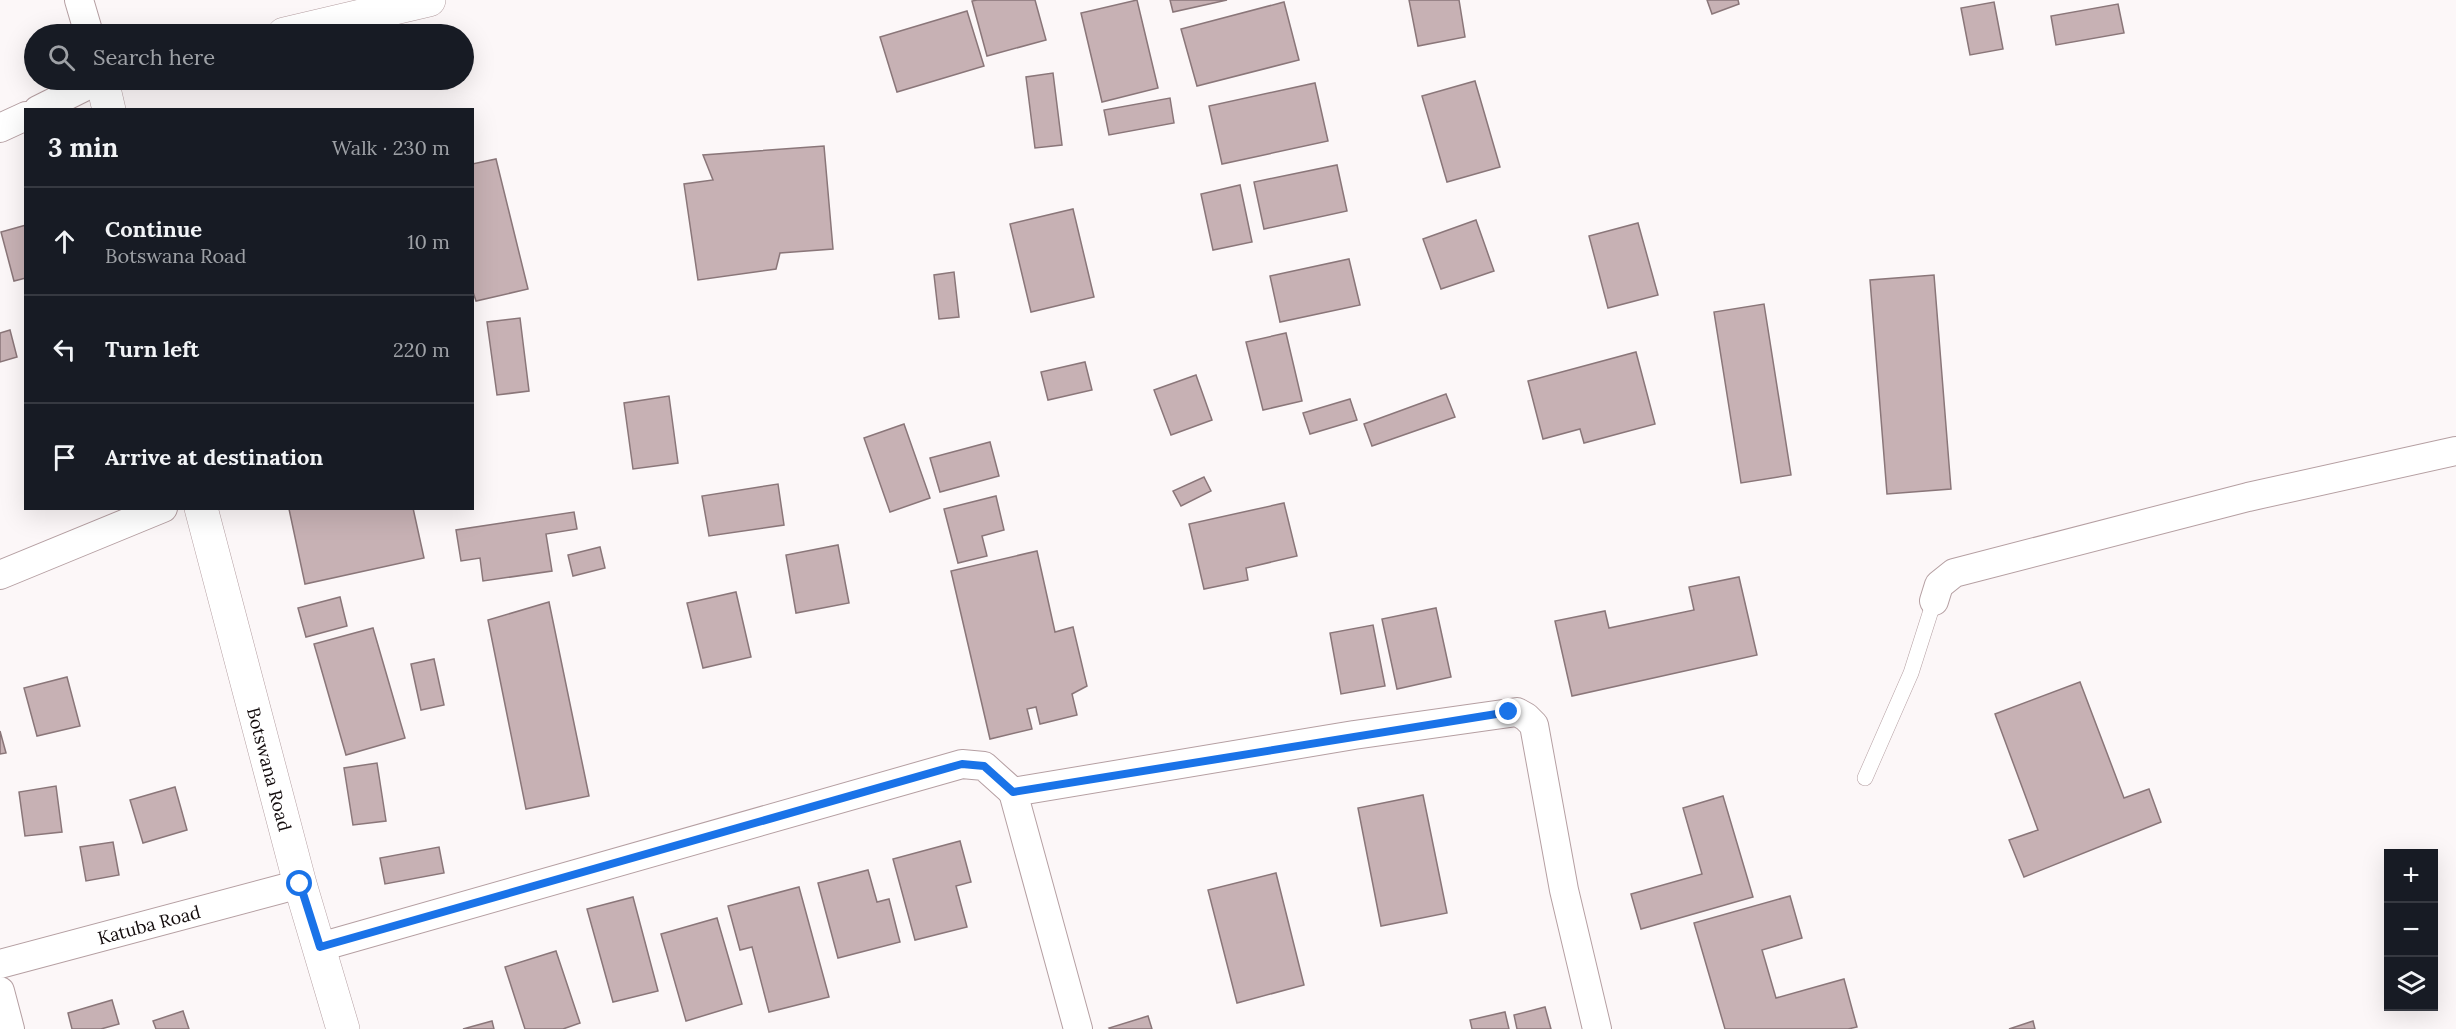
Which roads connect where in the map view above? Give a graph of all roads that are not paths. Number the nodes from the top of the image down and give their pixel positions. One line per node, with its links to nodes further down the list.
1 (79, 0): 3 (street)
2 (429, 0): 4 (street)
3 (86, 24)
4 (327, 24)
5 (79, 90): 7 (street)
6 (103, 90): 8 (street)
7 (42, 108)
8 (108, 108)
9 (24, 117): 10 (street)
10 (0, 128)
11 (2456, 451): 15 (street)
12 (158, 510): 14 (street)
13 (202, 510): 18 (street, Botswana Road)
14 (0, 575)
15 (1934, 601): 16 (lane)
16 (1865, 778)
17 (1013, 792): 19 (street); 24 (street); 25 (street)
18 (300, 884): 19 (street, Botswana Road); 20 (street, Katuba Road)
19 (320, 947): 23 (street, Botswana Road)
20 (0, 964)
21 (0, 991): 22 (street)
22 (10, 1029)
23 (343, 1029)
24 (1078, 1029)
25 (1597, 1029)

